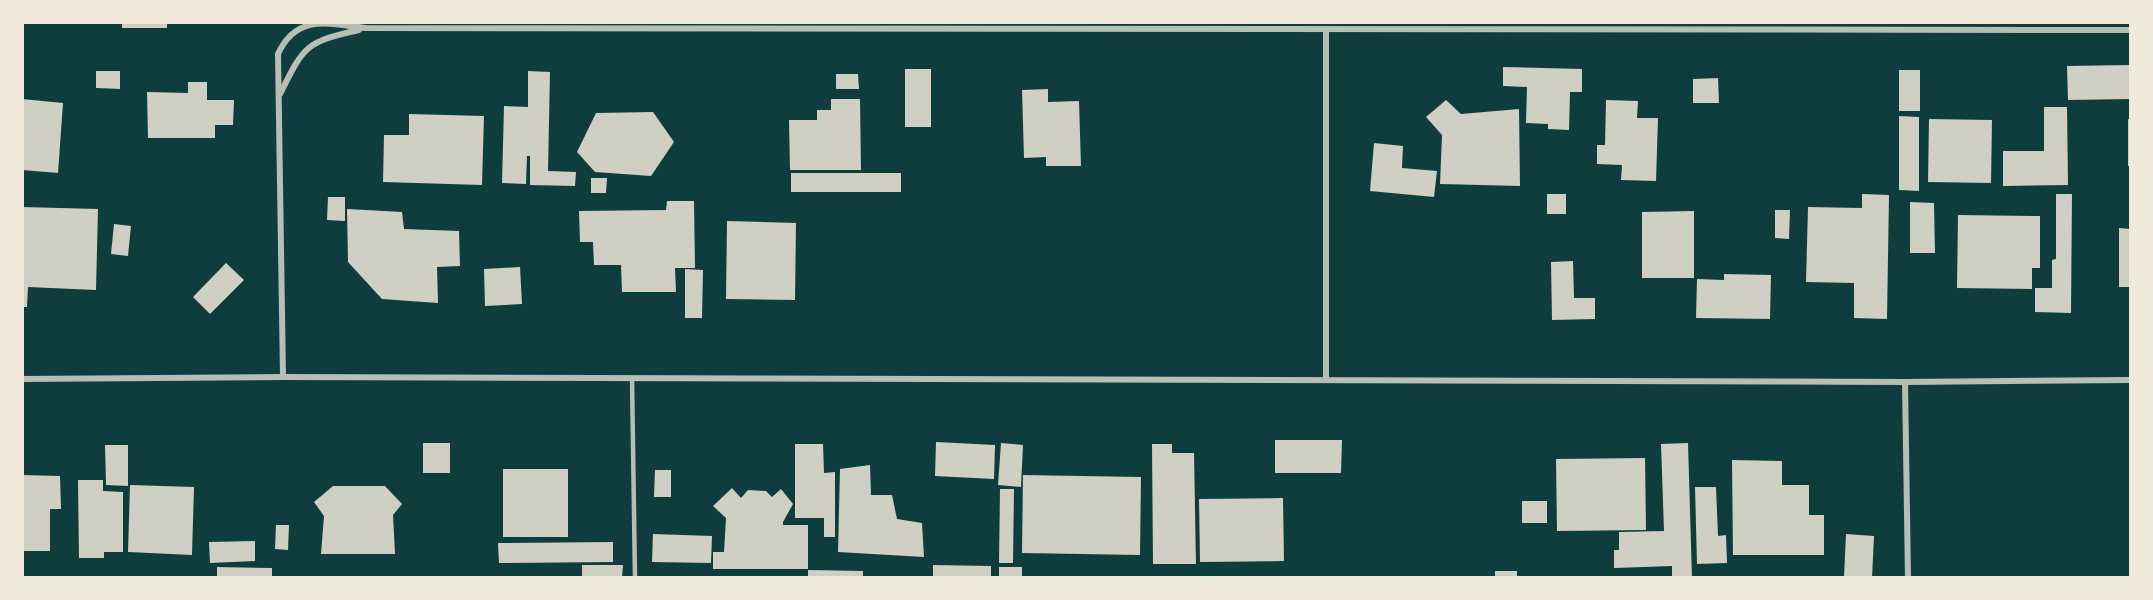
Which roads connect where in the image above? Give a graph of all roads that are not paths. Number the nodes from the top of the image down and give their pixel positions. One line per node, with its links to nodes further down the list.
1 (366, 28): 2 (street); 4 (street); 4 (street)
2 (1326, 30): 3 (street); 8 (street)
3 (2130, 30)
4 (279, 95): 5 (street)
5 (283, 377): 6 (street); 7 (street)
6 (632, 378): 8 (street); 11 (lane)
7 (22, 379)
8 (1326, 379): 10 (street)
9 (2130, 380): 10 (street)
10 (1905, 382): 12 (street)
11 (635, 578)
12 (1908, 578)

